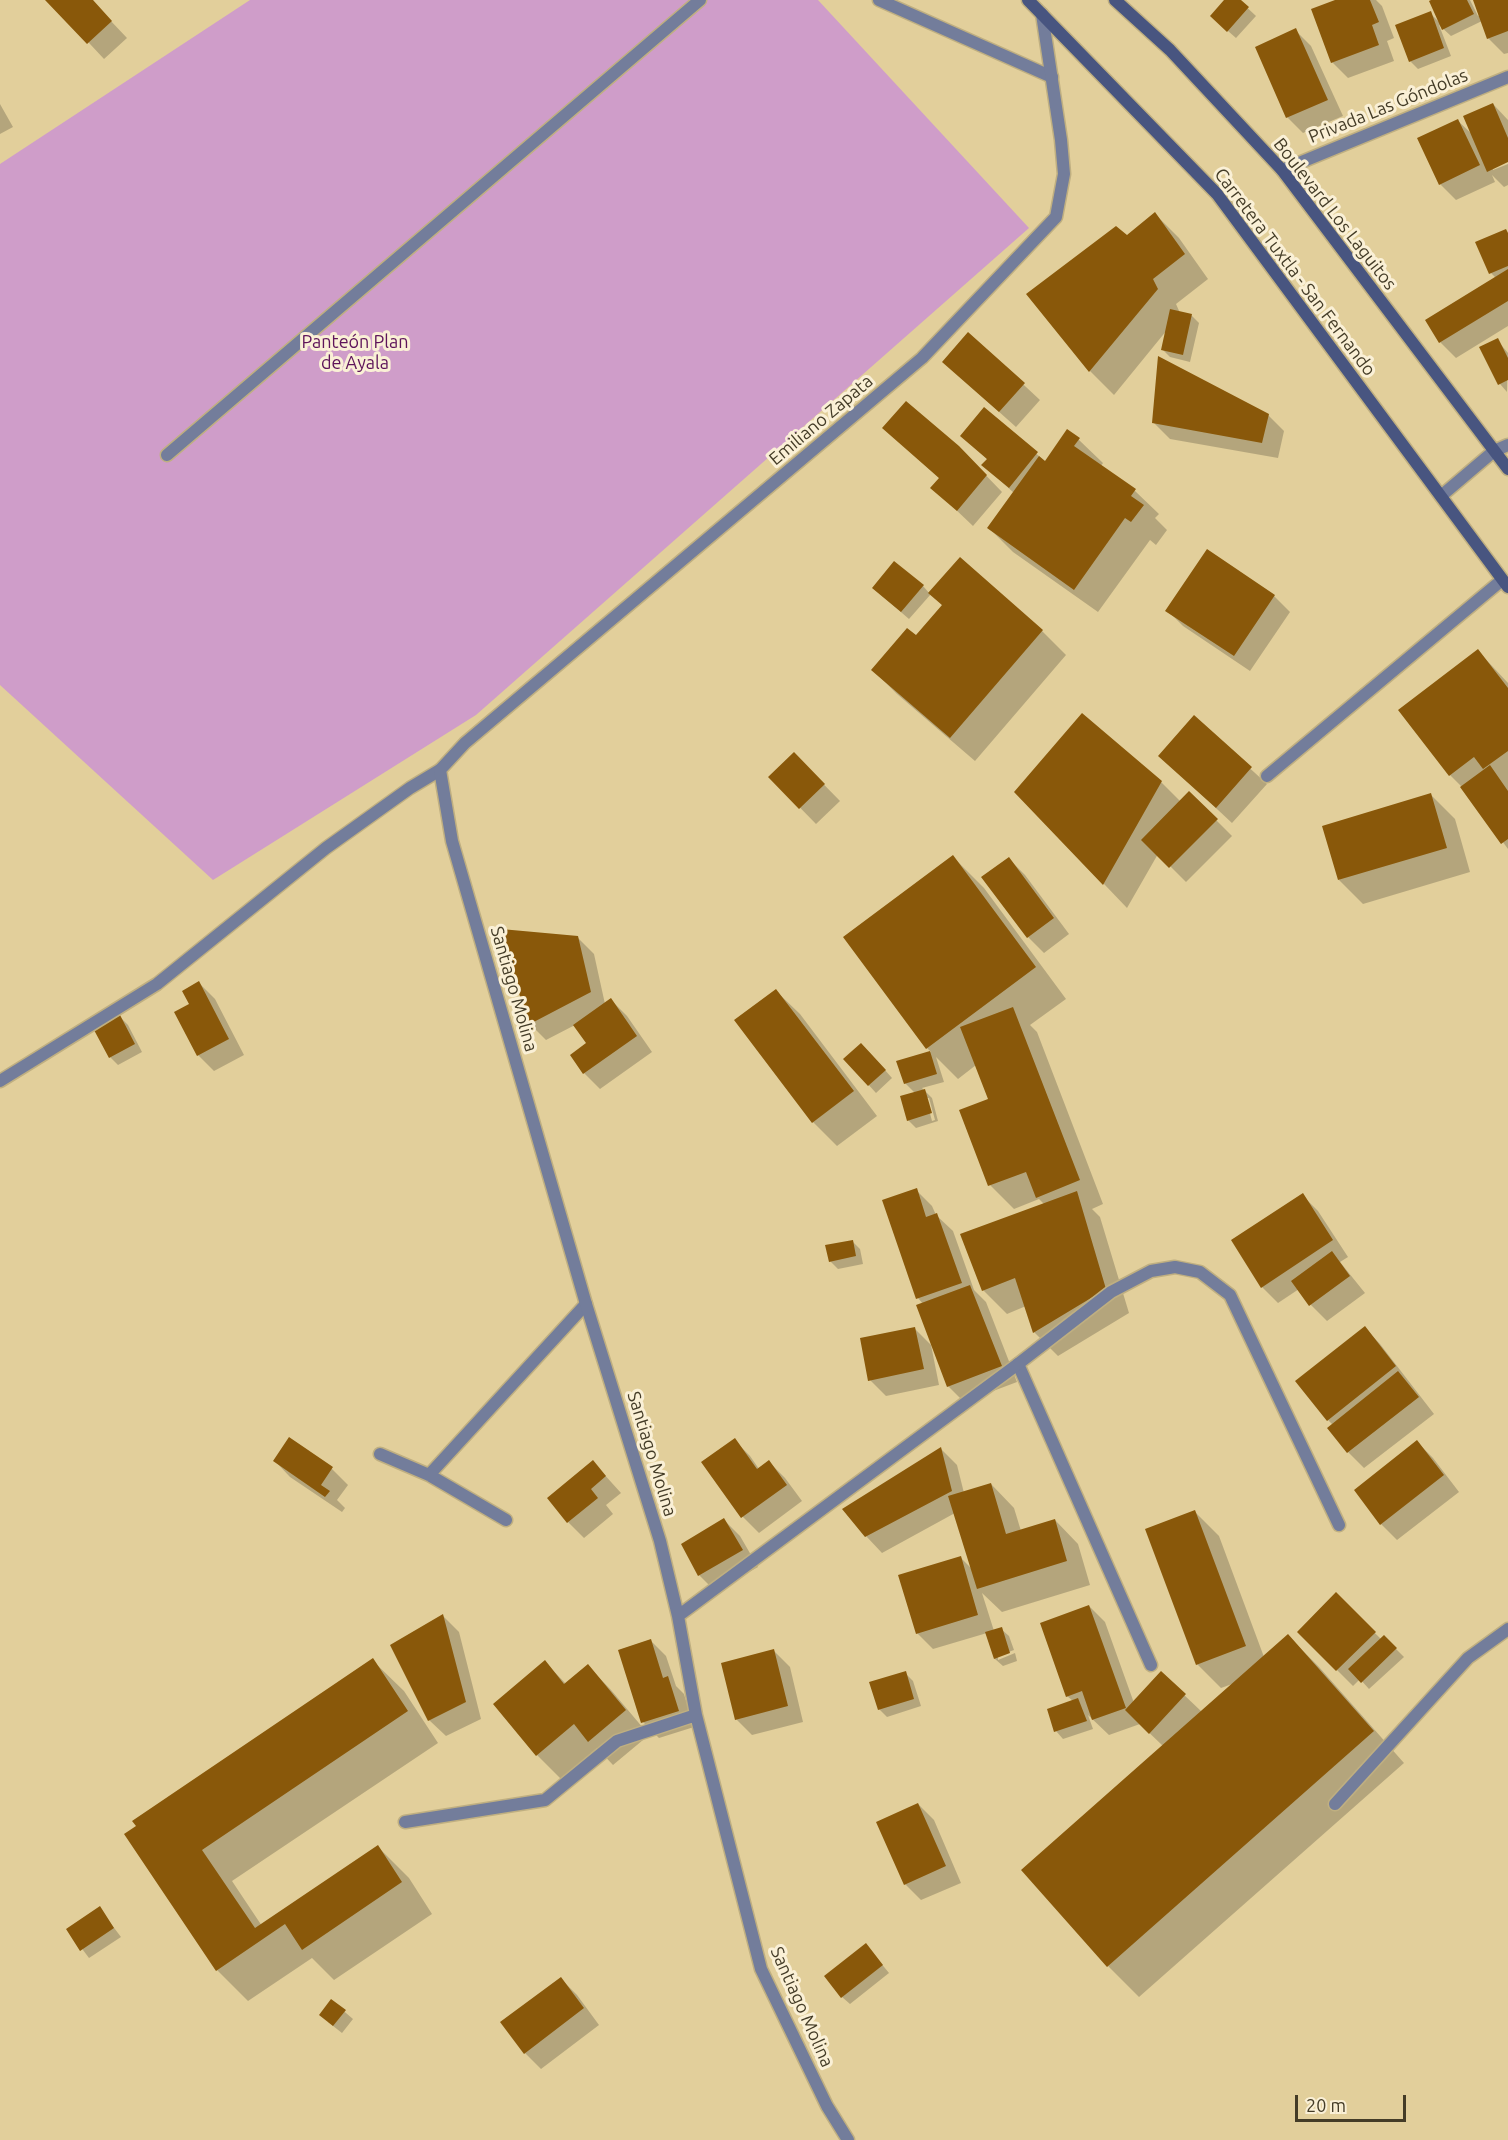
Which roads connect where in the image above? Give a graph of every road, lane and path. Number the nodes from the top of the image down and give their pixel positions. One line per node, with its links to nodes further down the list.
1 (700, 0): 11 (street)
2 (879, 0): 6 (street)
3 (1028, 0): 5 (main road, Carretera Tuxtla - San Fernando)
4 (1115, 0): 8 (main road, Boulevard Los Laguitos)
5 (1042, 14): 6 (street, Emiliano Zapata); 13 (main road, Carretera Tuxtla - San Fernando)
6 (1052, 77): 15 (street, Emiliano Zapata)
7 (1508, 77): 8 (street, Privada Las Góndolas)
8 (1282, 170): 10 (main road, Boulevard Los Laguitos)
9 (1508, 445): 10 (street)
10 (1494, 451): 12 (main road, Boulevard Los Laguitos); 13 (street)
11 (167, 455)
12 (1508, 468)
13 (1442, 496): 14 (main road, Carretera Tuxtla - San Fernando)
14 (1505, 584): 16 (street)
15 (440, 770): 17 (street, Emiliano Zapata); 18 (street, Santiago Molina)
16 (1268, 776)
17 (0, 1081)
18 (586, 1304): 21 (street); 24 (street, Santiago Molina)
19 (1018, 1364): 23 (street); 24 (street); 26 (street)
20 (380, 1454): 21 (street)
21 (429, 1475): 22 (street)
22 (506, 1520)
23 (1339, 1524)
24 (678, 1616): 27 (street, Santiago Molina)
25 (1508, 1629): 28 (street)
26 (1150, 1665)
27 (696, 1715): 29 (street); 30 (street, Santiago Molina)
28 (1335, 1804)
29 (405, 1822)
30 (848, 2140)

